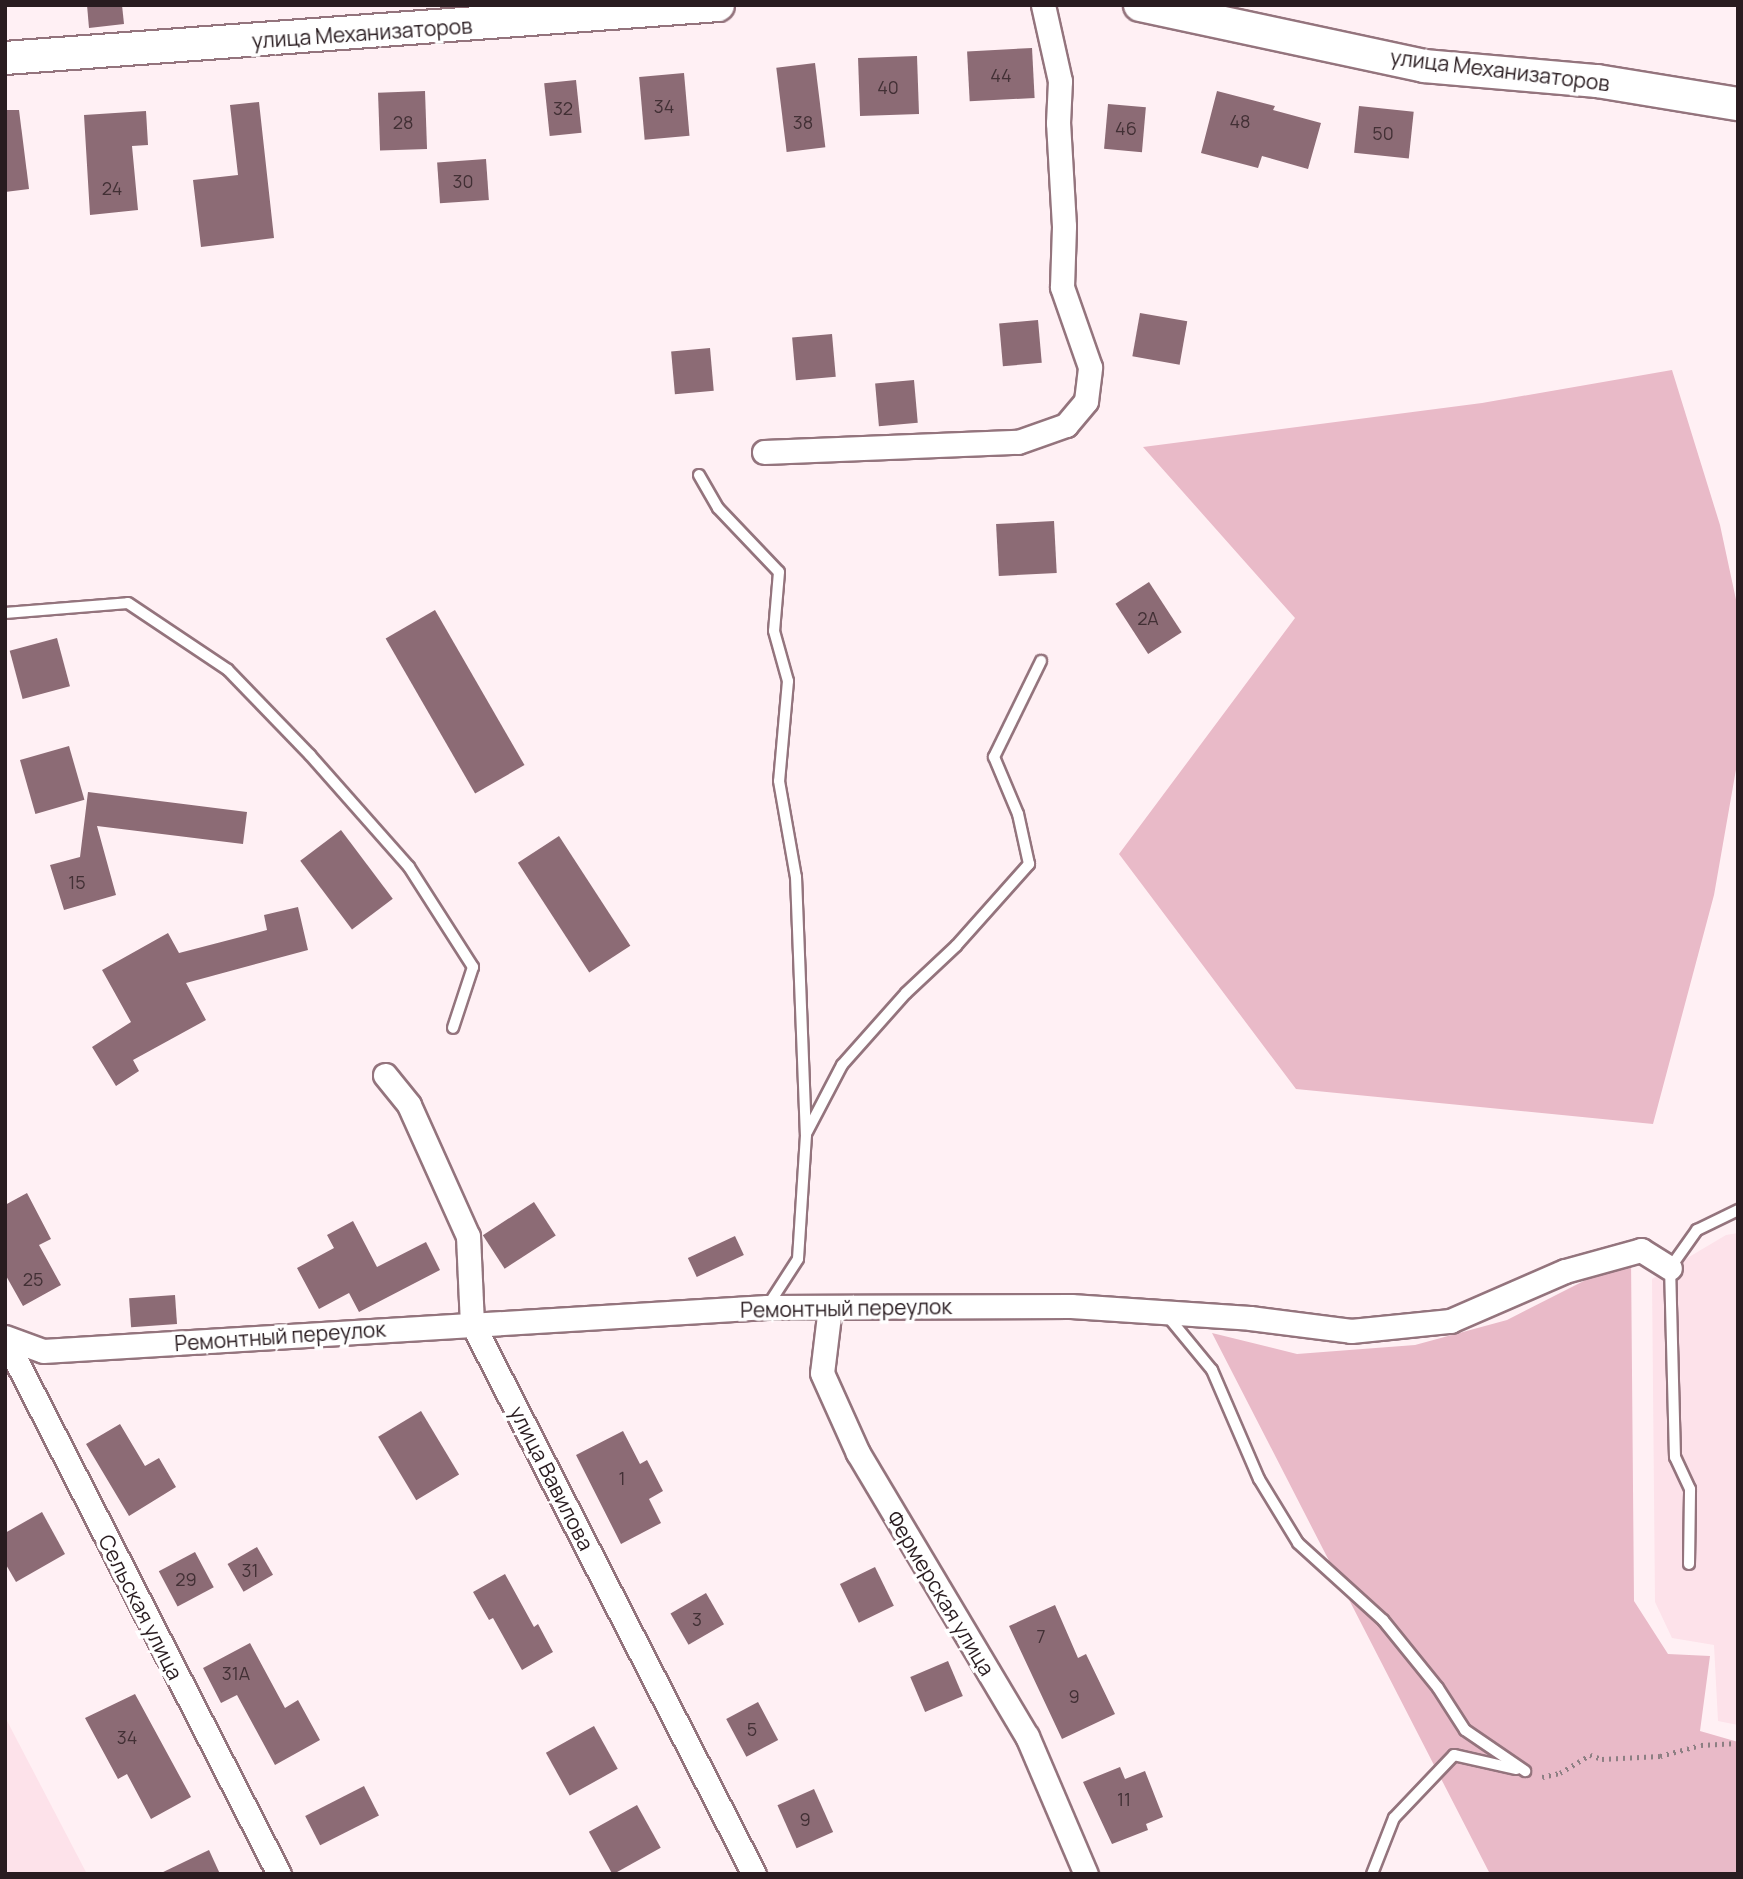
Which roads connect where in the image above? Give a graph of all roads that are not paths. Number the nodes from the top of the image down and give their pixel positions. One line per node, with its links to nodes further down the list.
1 (718, 5): 4 (street, улица Механизаторов)
2 (1042, 5): 6 (street)
3 (1140, 5): 5 (street, улица Механизаторов)
4 (5, 58)
5 (1737, 102)
6 (764, 452)
7 (699, 475): 12 (lane)
8 (5, 613): 10 (lane)
9 (1041, 661): 12 (lane)
10 (453, 1028)
11 (385, 1075): 18 (street, улица Вавилова)
12 (806, 1135): 15 (lane)
13 (1738, 1210): 14 (lane)
14 (1670, 1268): 17 (street, Ремонтный переулок); 20 (lane)
15 (767, 1307): 16 (street, Ремонтный переулок); 18 (street, Ремонтный переулок)
16 (830, 1307): 17 (street, Ремонтный переулок); 23 (street, Фермерская улица)
17 (1163, 1312): 24 (lane)
18 (472, 1323): 19 (street, Ремонтный переулок); 22 (street, улица Вавилова)
19 (5, 1338): 21 (street, Сельская улица)
20 (1689, 1564)
21 (279, 1874)
22 (754, 1874)
23 (1086, 1874)
24 (1372, 1874)

